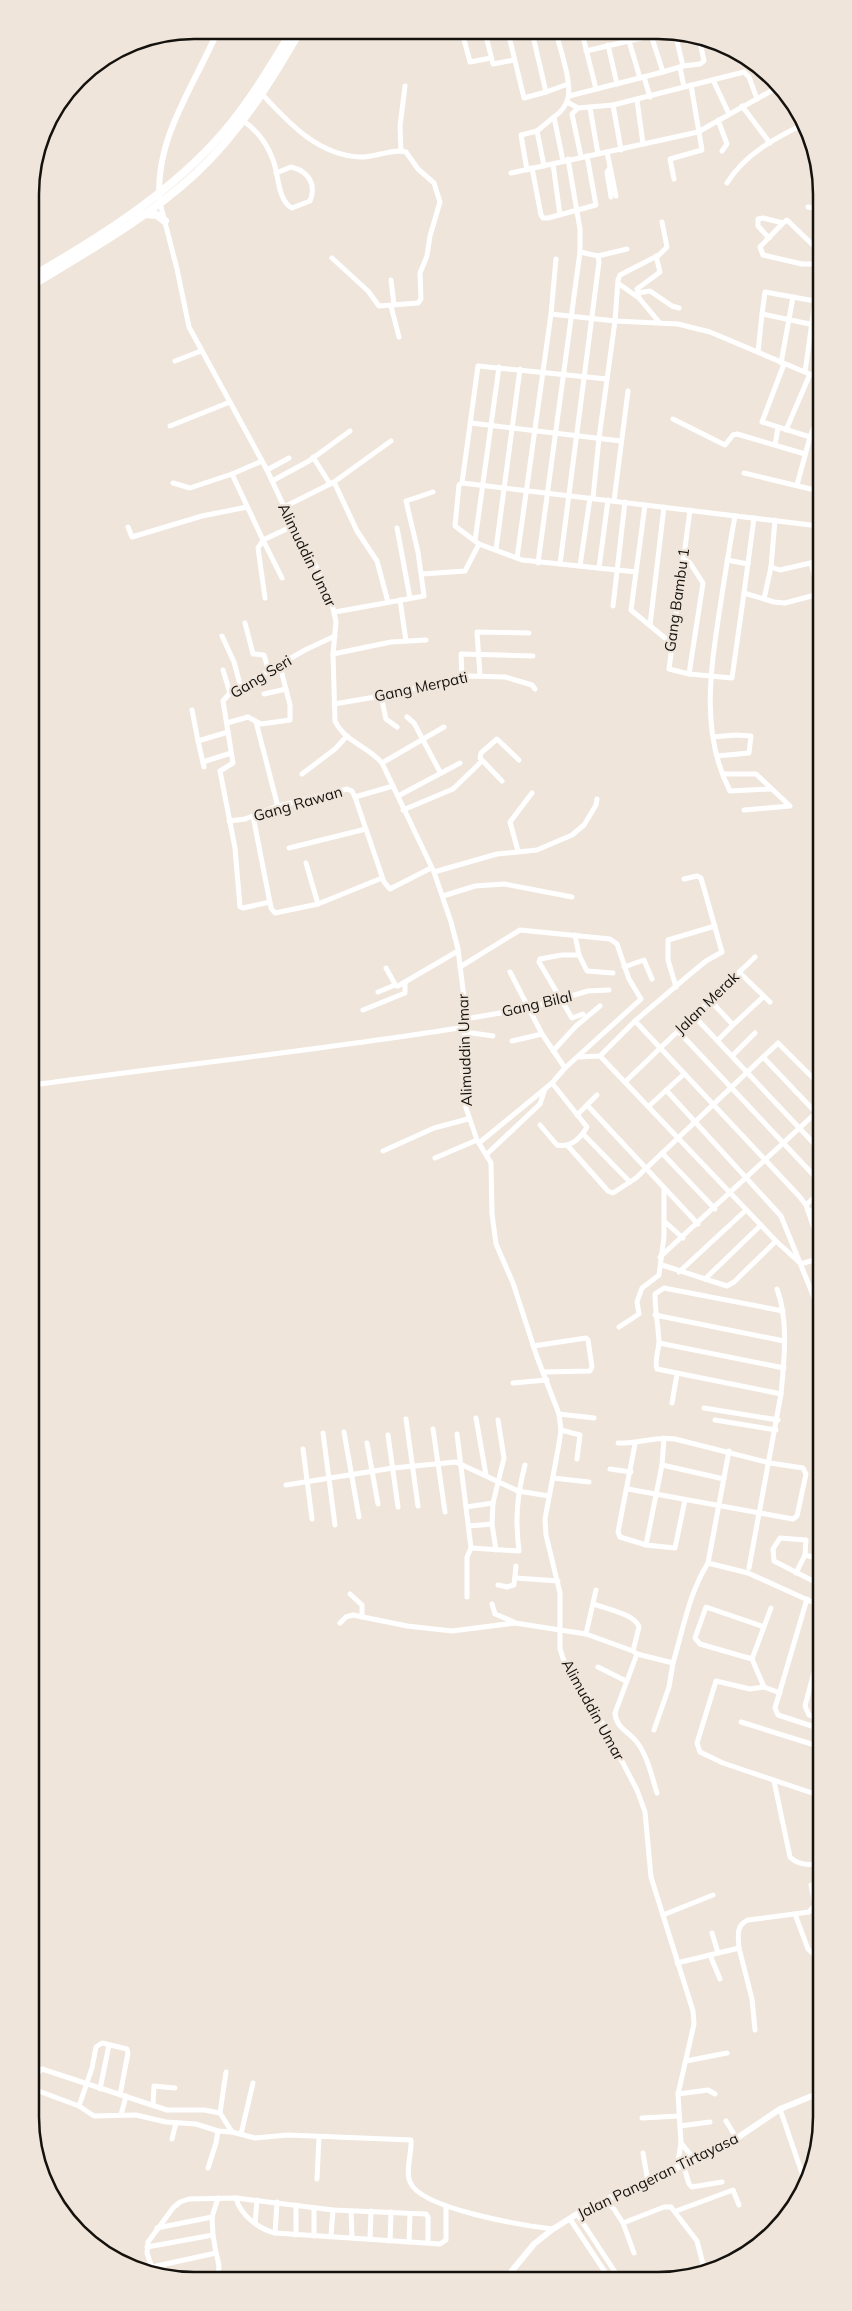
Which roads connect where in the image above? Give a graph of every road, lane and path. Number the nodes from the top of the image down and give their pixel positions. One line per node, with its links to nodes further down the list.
1 (214, 39): 67 (main road, Alimuddin Umar)
2 (290, 39): 62 (highway)
3 (291, 39): 31 (highway)
4 (464, 39): 17 (street)
5 (487, 39): 17 (street)
6 (510, 39): 18 (street)
7 (534, 39): 30 (street)
8 (558, 39): 23 (street)
9 (583, 39): 16 (street)
10 (633, 39): 13 (street)
11 (652, 39): 20 (street)
12 (676, 40): 19 (street)
13 (630, 41): 15 (street); 21 (street)
14 (701, 45): 19 (street)
15 (608, 46): 16 (street); 24 (street)
16 (586, 52): 28 (street)
17 (491, 58): 18 (street)
18 (514, 60): 30 (street)
19 (681, 67): 20 (street); 27 (street)
20 (663, 72): 21 (street)
21 (642, 78): 24 (street); 32 (street)
22 (713, 80): 25 (street); 34 (street); 42 (street)
23 (568, 84): 30 (street); 33 (street)
24 (618, 84): 28 (street)
25 (691, 85): 27 (street); 48 (street)
26 (405, 86): 52 (street)
27 (684, 87): 32 (street)
28 (596, 89): 33 (street)
29 (773, 90): 34 (street)
30 (546, 92)
31 (261, 93): 44 (highway); 52 (street)
32 (650, 97): 35 (street)
33 (568, 99): 38 (street); 40 (street)
34 (757, 99): 37 (street)
35 (637, 100): 36 (street); 50 (street)
36 (613, 105): 39 (street); 51 (street)
37 (742, 106): 42 (street); 49 (street)
38 (578, 108): 39 (street); 41 (street)
39 (590, 108): 55 (street)
40 (562, 111): 41 (street); 43 (street)
41 (573, 113): 57 (street)
42 (729, 114): 45 (street)
43 (554, 117): 47 (street); 58 (street)
44 (242, 120): 62 (highway); 63 (street)
45 (718, 120): 48 (street); 53 (street)
46 (798, 127): 49 (street)
47 (537, 131): 60 (street); 61 (street)
48 (698, 132): 50 (street); 65 (street)
49 (770, 143): 66 (street)
50 (643, 144): 51 (street)
51 (621, 150): 54 (street)
52 (401, 151): 97 (street)
53 (722, 151)
54 (607, 152): 55 (street); 68 (street)
55 (598, 154): 56 (street)
56 (587, 156): 57 (street); 72 (street)
57 (581, 157): 58 (street)
58 (566, 160): 59 (street); 72 (street)
59 (553, 164): 60 (street); 74 (street)
60 (544, 166): 61 (street)
61 (530, 169): 64 (street); 74 (street)
62 (193, 170): 67 (highway); 69 (highway)
63 (276, 173): 63 (street)
64 (511, 173)
65 (674, 179)
66 (727, 183)
67 (159, 193): 69 (main road, Alimuddin Umar); 87 (highway)
68 (614, 197)
69 (160, 203): 73 (highway); 75 (street, Alimuddin Umar)
70 (808, 207): 71 (street)
71 (813, 208)
72 (577, 210): 74 (street); 81 (street)
73 (144, 214): 75 (highway); 88 (highway)
74 (560, 215)
75 (165, 221): 109 (street, Alimuddin Umar)
76 (662, 222): 83 (street)
77 (783, 223): 78 (street); 78 (street); 79 (street)
78 (769, 238): 86 (street)
79 (813, 245)
80 (627, 250): 82 (street)
81 (580, 252): 82 (street); 101 (street)
82 (598, 256): 103 (street)
83 (656, 256): 90 (street); 91 (street)
84 (332, 258): 97 (street)
85 (556, 259): 99 (street)
86 (813, 264)
87 (39, 272)
88 (39, 280)
89 (391, 280): 97 (street)
90 (619, 284): 92 (street); 105 (street)
91 (645, 284): 93 (street); 94 (street)
92 (626, 287): 94 (street); 94 (street)
93 (650, 291): 94 (street); 98 (street)
94 (638, 293): 106 (street)
95 (793, 297): 96 (street); 100 (street); 104 (street)
96 (813, 301)
97 (392, 306): 108 (street)
98 (679, 308)
99 (551, 314): 101 (street); 115 (street)
100 (762, 314): 104 (street); 110 (street)
101 (572, 316): 103 (street); 117 (street)
102 (813, 316): 107 (street)
103 (593, 319): 105 (street); 119 (street)
104 (789, 319): 107 (street); 112 (street)
105 (615, 321): 106 (street); 120 (street)
106 (659, 322): 110 (street)
107 (812, 323): 116 (street)
108 (400, 337)
109 (201, 351): 111 (street); 122 (street, Alimuddin Umar)
110 (758, 352): 112 (street)
111 (175, 361)
112 (783, 364): 116 (street); 128 (street)
113 (499, 367): 114 (street); 124 (street); 125 (street)
114 (520, 370): 115 (street); 127 (street)
115 (541, 372): 117 (street); 129 (street)
116 (807, 373): 118 (street); 130 (street)
117 (563, 374): 119 (street); 133 (street)
118 (813, 376)
119 (584, 377): 120 (street); 134 (street)
120 (607, 379): 136 (street)
121 (628, 391): 137 (street)
122 (230, 402): 126 (street); 143 (street, Alimuddin Umar)
123 (673, 419): 139 (street)
124 (471, 423): 125 (street); 150 (street)
125 (491, 425): 127 (street); 152 (street)
126 (170, 426)
127 (512, 428): 129 (street); 153 (street)
128 (778, 428): 130 (street); 139 (street)
129 (533, 430): 133 (street); 155 (street)
130 (786, 430): 135 (street)
131 (813, 430): 135 (street)
132 (350, 431): 141 (street)
133 (555, 433): 134 (street); 157 (street)
134 (576, 435): 136 (street); 158 (street)
135 (810, 437): 140 (street)
136 (598, 438): 137 (street); 159 (street)
137 (621, 440): 161 (street)
138 (391, 441): 149 (street)
139 (775, 445): 140 (street)
140 (805, 454): 151 (street)
141 (313, 457): 147 (street); 149 (street)
142 (289, 458): 144 (street)
143 (262, 462): 144 (street, Alimuddin Umar); 145 (street)
144 (267, 470): 147 (street, Alimuddin Umar)
145 (232, 474): 148 (street); 164 (street)
146 (744, 474): 151 (street)
147 (272, 481): 165 (street, Alimuddin Umar)
148 (173, 483)
149 (332, 483): 165 (street); 199 (street)
150 (462, 483): 152 (street); 176 (street)
151 (797, 485): 154 (street)
152 (481, 486): 153 (street); 176 (street)
153 (503, 488): 155 (street); 177 (street)
154 (813, 489)
155 (525, 491): 157 (street); 178 (street)
156 (433, 492): 191 (street)
157 (547, 494): 158 (street); 181 (street)
158 (569, 496): 159 (street); 183 (street)
159 (591, 498): 160 (street); 185 (street)
160 (608, 500): 161 (street); 187 (street)
161 (614, 500): 162 (street)
162 (625, 502): 163 (street); 188 (street)
163 (645, 505): 166 (street); 190 (street)
164 (247, 507): 173 (street); 175 (street)
165 (284, 507): 172 (street, Alimuddin Umar)
166 (664, 508): 167 (street); 203 (street)
167 (690, 510): 168 (street); 179 (street, Gang Bambu 1)
168 (735, 516): 169 (street); 180 (street)
169 (754, 518): 170 (street); 184 (street)
170 (775, 520): 171 (street); 186 (street)
171 (813, 525)
172 (293, 526): 175 (street); 201 (street, Alimuddin Umar)
173 (128, 527)
174 (397, 528): 196 (street)
175 (263, 540): 192 (street); 195 (street)
176 (477, 542): 177 (street); 191 (street)
177 (496, 549): 178 (street)
178 (517, 558): 181 (street)
179 (683, 558): 209 (street, Gang Bambu 1); 216 (street)
180 (727, 560): 184 (street); 219 (street)
181 (538, 563): 183 (street)
182 (811, 563): 186 (street); 189 (street)
183 (560, 564): 185 (street)
184 (748, 564): 193 (street)
185 (580, 566): 187 (street)
186 (771, 567): 197 (street)
187 (599, 568): 188 (street)
188 (617, 569): 190 (street); 200 (street)
189 (813, 570)
190 (636, 572): 203 (street)
191 (422, 574): 196 (street)
192 (282, 578)
193 (744, 593): 197 (street); 219 (street)
194 (813, 595): 197 (street)
195 (265, 598)
196 (410, 598): 198 (street)
197 (764, 599)
198 (400, 600): 199 (street); 208 (street)
199 (388, 602): 201 (street)
200 (613, 606)
201 (335, 612): 206 (street, Alimuddin Umar)
202 (245, 623): 215 (street)
203 (650, 625): 209 (street)
204 (529, 633): 211 (street)
205 (222, 636): 220 (street)
206 (335, 636): 210 (street, Alimuddin Umar); 213 (street, Gang Seri)
207 (426, 640): 208 (street)
208 (406, 641): 210 (street)
209 (671, 643): 216 (street, Gang Bambu 1)
210 (334, 654): 226 (street, Alimuddin Umar)
211 (480, 654): 212 (street); 217 (street); 218 (street)
212 (532, 656)
213 (280, 666): 215 (street, Gang Seri); 221 (street)
214 (223, 670): 223 (street)
215 (269, 672): 220 (street, Gang Seri)
216 (689, 674): 219 (street)
217 (462, 676): 218 (street, Gang Merpati); 225 (street, Gang Merpati)
218 (480, 676): 222 (street, Gang Merpati)
219 (710, 677): 235 (street)
220 (241, 688): 223 (street, Gang Seri)
221 (286, 689): 224 (street); 229 (street)
222 (535, 689)
223 (230, 693): 230 (street, Gang Seri)
224 (264, 694)
225 (381, 696): 226 (street, Gang Merpati); 231 (street)
226 (334, 704): 234 (street, Alimuddin Umar)
227 (192, 710): 236 (street)
228 (407, 717): 237 (street)
229 (256, 722): 230 (street); 254 (street)
230 (227, 723): 233 (street, Gang Seri)
231 (397, 727)
232 (444, 727): 237 (street)
233 (228, 732): 236 (street); 238 (street, Gang Seri)
234 (346, 736): 243 (street, Alimuddin Umar); 245 (street)
235 (712, 737): 239 (street); 239 (street)
236 (198, 740): 238 (street)
237 (421, 740): 243 (street); 244 (street)
238 (231, 753): 258 (street)
239 (717, 756): 246 (street)
240 (519, 760): 241 (street)
241 (482, 761): 247 (street); 255 (street)
242 (460, 762): 244 (street)
243 (382, 763): 248 (street, Alimuddin Umar)
244 (440, 772): 251 (street)
245 (302, 774)
246 (722, 774): 249 (street); 249 (street)
247 (502, 780)
248 (393, 786): 251 (street, Alimuddin Umar); 252 (street, Gang Rawan)
249 (771, 789): 256 (street)
250 (532, 793): 261 (street)
251 (398, 796): 255 (street, Alimuddin Umar)
252 (355, 797): 254 (street, Gang Rawan); 259 (street)
253 (597, 799): 261 (street)
254 (278, 807): 257 (street, Gang Rawan)
255 (404, 810): 263 (street, Alimuddin Umar)
256 (744, 810)
257 (253, 816): 258 (street, Gang Rawan); 268 (street)
258 (229, 821): 268 (street)
259 (366, 829): 260 (street); 264 (street)
260 (289, 848)
261 (518, 851): 263 (street)
262 (306, 862): 269 (street)
263 (433, 870): 264 (street); 266 (street, Alimuddin Umar)
264 (382, 878): 269 (street)
265 (684, 879): 270 (street)
266 (443, 896): 267 (street); 272 (street, Alimuddin Umar)
267 (572, 897)
268 (270, 902): 269 (street)
269 (318, 904)
270 (715, 926): 284 (street); 284 (street)
271 (575, 935): 273 (street); 275 (street); 276 (street)
272 (458, 951): 275 (street, Alimuddin Umar); 282 (street)
273 (579, 956): 280 (street); 288 (street)
274 (755, 957): 279 (street, Jalan Merak)
275 (460, 967): 296 (street, Alimuddin Umar)
276 (624, 967): 281 (street); 310 (street)
277 (386, 968): 283 (street)
278 (510, 972): 292 (street)
279 (739, 972): 287 (street); 289 (street, Jalan Merak)
280 (613, 973)
281 (652, 979)
282 (405, 983): 283 (street); 293 (street)
283 (395, 985): 286 (street)
284 (676, 987): 297 (street)
285 (609, 990): 288 (street, Gang Bilal)
286 (378, 992)
287 (763, 997): 290 (street); 298 (street)
288 (561, 999): 292 (street, Gang Bilal); 294 (street)
289 (710, 1000): 295 (street, Jalan Merak); 298 (street)
290 (770, 1002)
291 (600, 1006): 307 (street)
292 (530, 1008): 296 (street, Gang Bilal); 302 (street)
293 (363, 1010)
294 (583, 1014)
295 (694, 1016): 300 (street, Jalan Merak); 304 (street)
296 (465, 1019): 299 (street, Alimuddin Umar)
297 (635, 1022): 306 (street); 308 (street)
298 (733, 1025): 304 (street)
299 (465, 1030): 303 (street); 318 (street); 329 (street, Alimuddin Umar)
300 (678, 1031): 306 (street, Jalan Merak); 319 (street)
301 (755, 1033): 309 (street)
302 (542, 1034): 305 (street); 307 (street)
303 (494, 1036)
304 (718, 1040): 309 (street)
305 (512, 1041)
306 (660, 1048): 314 (street); 316 (street, Jalan Merak)
307 (553, 1051): 312 (street)
308 (600, 1056): 310 (street); 316 (street)
309 (732, 1056): 313 (street)
310 (578, 1058): 312 (street)
311 (763, 1058): 313 (street); 315 (street); 326 (street)
312 (565, 1068): 317 (street)
313 (747, 1072): 319 (street); 332 (street)
314 (684, 1074): 321 (street); 323 (street)
315 (813, 1078)
316 (626, 1081): 325 (street)
317 (552, 1082): 320 (street); 327 (street)
318 (39, 1084)
319 (732, 1087): 323 (street); 337 (street)
320 (546, 1088): 335 (street); 341 (street)
321 (666, 1090): 325 (street); 330 (street)
322 (597, 1095): 324 (street)
323 (713, 1104): 330 (street); 343 (street)
324 (587, 1105): 327 (street); 344 (street)
325 (649, 1106): 334 (street)
326 (813, 1107)
327 (577, 1115): 333 (street)
328 (813, 1118): 332 (street)
329 (468, 1119): 335 (street, Alimuddin Umar); 339 (street)
330 (694, 1122): 334 (street); 346 (street)
331 (540, 1125): 338 (street)
332 (800, 1128): 336 (street); 337 (street)
333 (583, 1134): 338 (street); 347 (street)
334 (678, 1137): 340 (street); 349 (street)
335 (478, 1142): 341 (street, Alimuddin Umar); 342 (street)
336 (813, 1142)
337 (784, 1143): 343 (street); 345 (street)
338 (568, 1146): 347 (street)
339 (382, 1152)
340 (662, 1153): 344 (street); 352 (street)
341 (487, 1154): 375 (street, Alimuddin Umar)
342 (435, 1158)
343 (766, 1160): 346 (street); 351 (street)
344 (647, 1167): 347 (street); 348 (street)
345 (813, 1174)
346 (747, 1178): 349 (street); 364 (street)
347 (630, 1182)
348 (664, 1188): 356 (street); 358 (street)
349 (731, 1193): 352 (street); 353 (street)
350 (813, 1198): 351 (street)
351 (806, 1205): 354 (street)
352 (715, 1209): 358 (street)
353 (746, 1210): 359 (street); 366 (street)
354 (808, 1211): 355 (street); 357 (street)
355 (813, 1211)
356 (664, 1221): 360 (street); 362 (street)
357 (813, 1221)
358 (698, 1224): 360 (street)
359 (761, 1225): 361 (street); 367 (street)
360 (683, 1238): 362 (street)
361 (776, 1241): 364 (street); 367 (street)
362 (660, 1257): 365 (street)
363 (813, 1260): 364 (street)
364 (801, 1263): 369 (street)
365 (662, 1265): 366 (street); 372 (street)
366 (679, 1272): 367 (street)
367 (705, 1279)
368 (777, 1289): 370 (street)
369 (813, 1294)
370 (783, 1311): 371 (street); 373 (street)
371 (655, 1315): 373 (street); 374 (street)
372 (619, 1327)
373 (784, 1341): 376 (street)
374 (659, 1343): 376 (street); 378 (street)
375 (533, 1346): 377 (street, Alimuddin Umar); 377 (street)
376 (784, 1368): 381 (street)
377 (544, 1372): 379 (street, Alimuddin Umar)
378 (677, 1374): 381 (street); 382 (street)
379 (547, 1380): 380 (street); 384 (street, Alimuddin Umar)
380 (513, 1383)
381 (782, 1394): 390 (street)
382 (672, 1403)
383 (704, 1408): 390 (street)
384 (559, 1414): 386 (street); 392 (street, Alimuddin Umar)
385 (476, 1418): 416 (street)
386 (594, 1418)
387 (406, 1419): 410 (street)
388 (498, 1420): 422 (street)
389 (715, 1420): 393 (street)
390 (778, 1420): 393 (street)
391 (433, 1429): 407 (street)
392 (561, 1430): 404 (street); 417 (street, Alimuddin Umar)
393 (776, 1430): 406 (street)
394 (344, 1432): 415 (street)
395 (323, 1434): 419 (street)
396 (457, 1434): 405 (street)
397 (388, 1435): 411 (street)
398 (664, 1438): 401 (street); 403 (street); 409 (street)
399 (366, 1443): 413 (street)
400 (618, 1443): 401 (street)
401 (636, 1444): 414 (street)
402 (303, 1450): 421 (street)
403 (729, 1451): 406 (street); 418 (street)
404 (577, 1459)
405 (460, 1463): 407 (street); 416 (street); 434 (street)
406 (770, 1463): 436 (street); 436 (street)
407 (438, 1464): 410 (street); 435 (street)
408 (525, 1465): 425 (street)
409 (662, 1465): 418 (street); 426 (street)
410 (413, 1466): 411 (street); 431 (street)
411 (393, 1468): 413 (street); 433 (street)
412 (610, 1469): 414 (street)
413 (371, 1472): 415 (street); 430 (street)
414 (631, 1472): 424 (street)
415 (351, 1475): 419 (street); 437 (street)
416 (486, 1475): 422 (street)
417 (553, 1478): 420 (street); 427 (street, Alimuddin Umar)
418 (724, 1479): 432 (street)
419 (328, 1480): 421 (street); 440 (street)
420 (589, 1482)
421 (308, 1483): 423 (street); 438 (street)
422 (498, 1483): 425 (street); 429 (street)
423 (286, 1486)
424 (628, 1489): 426 (street); 442 (street)
425 (518, 1491): 427 (street); 444 (street)
426 (657, 1493): 428 (street); 442 (street)
427 (549, 1496): 452 (street, Alimuddin Umar)
428 (685, 1500): 432 (street); 442 (street)
429 (493, 1503): 434 (street); 439 (street)
430 (378, 1504)
431 (418, 1506)
432 (718, 1506): 436 (street); 447 (street)
433 (398, 1507)
434 (466, 1507): 441 (street)
435 (445, 1512)
436 (758, 1514): 449 (street)
437 (359, 1516)
438 (312, 1519)
439 (492, 1524): 441 (street); 444 (street)
440 (336, 1525)
441 (468, 1526): 443 (street)
442 (646, 1545)
443 (471, 1548): 444 (street); 457 (street)
444 (496, 1550)
445 (805, 1555): 446 (street); 450 (street); 450 (street)
446 (813, 1557)
447 (708, 1563): 458 (street); 471 (street)
448 (516, 1566): 451 (street)
449 (749, 1568)
450 (796, 1572): 453 (street)
451 (516, 1578): 452 (street); 454 (street)
452 (558, 1581): 467 (street, Alimuddin Umar)
453 (813, 1581)
454 (498, 1585)
455 (596, 1590): 461 (street)
456 (350, 1594): 463 (street)
457 (467, 1597)
458 (807, 1599): 459 (street); 476 (street)
459 (813, 1602)
460 (492, 1604): 464 (street)
461 (594, 1604): 468 (street); 469 (street)
462 (771, 1608): 466 (street)
463 (362, 1617): 464 (street); 465 (street)
464 (514, 1622): 467 (street)
465 (340, 1623)
466 (764, 1627): 470 (street); 470 (street)
467 (559, 1630): 468 (street); 491 (street, Alimuddin Umar)
468 (586, 1634): 469 (street)
469 (635, 1652): 471 (street); 474 (street)
470 (752, 1659): 475 (street)
471 (673, 1663): 480 (street)
472 (598, 1667): 474 (street)
473 (813, 1676): 477 (street)
474 (626, 1681): 483 (street)
475 (764, 1688): 476 (street); 482 (street)
476 (780, 1693): 479 (street)
477 (813, 1716)
478 (741, 1722): 481 (street)
479 (813, 1726)
480 (654, 1730)
481 (813, 1744)
482 (774, 1781): 484 (street); 485 (street)
483 (657, 1793)
484 (813, 1793)
485 (813, 1864)
486 (811, 1885): 488 (street)
487 (713, 1895): 491 (street)
488 (813, 1898)
489 (813, 1909): 490 (street)
490 (795, 1914): 493 (street); 495 (street)
491 (663, 1915): 497 (street, Alimuddin Umar)
492 (712, 1933): 494 (street)
493 (739, 1948): 494 (street); 499 (street)
494 (718, 1953): 496 (street)
495 (813, 1954)
496 (710, 1955): 497 (street); 498 (street)
497 (677, 1964): 502 (street, Alimuddin Umar)
498 (720, 1979)
499 (755, 2030)
500 (109, 2045): 506 (street); 508 (street); 512 (street)
501 (727, 2053): 502 (street)
502 (686, 2060): 510 (street, Alimuddin Umar)
503 (226, 2072): 517 (street)
504 (39, 2073): 506 (street)
505 (252, 2084): 527 (street)
506 (86, 2085): 508 (street); 515 (street)
507 (175, 2088): 514 (street)
508 (100, 2089): 512 (street)
509 (39, 2091): 515 (street)
510 (678, 2094): 511 (street); 519 (street, Alimuddin Umar)
511 (715, 2094)
512 (123, 2096): 514 (street); 518 (street)
513 (813, 2096): 516 (main road, Jalan Pangeran Tirtayasa)
514 (153, 2105): 517 (street)
515 (79, 2106): 518 (street)
516 (780, 2109): 530 (main road, Jalan Pangeran Tirtayasa); 537 (street)
517 (220, 2113): 526 (street)
518 (121, 2115): 523 (street)
519 (679, 2116): 520 (street); 524 (street, Alimuddin Umar)
520 (642, 2118)
521 (726, 2121): 530 (street)
522 (710, 2122): 524 (street)
523 (176, 2123): 525 (street); 529 (street)
524 (680, 2126): 531 (street, Alimuddin Umar)
525 (218, 2131): 526 (street); 535 (street)
526 (232, 2132): 527 (street)
527 (241, 2134): 528 (street)
528 (319, 2137): 538 (street); 547 (street)
529 (172, 2139)
530 (737, 2139): 533 (main road, Jalan Pangeran Tirtayasa)
531 (681, 2143): 533 (street); 536 (street, Alimuddin Umar)
532 (643, 2153): 539 (street)
533 (694, 2159): 534 (main road, Jalan Pangeran Tirtayasa)
534 (684, 2164): 536 (main road, Jalan Pangeran Tirtayasa); 540 (street)
535 (208, 2168)
536 (677, 2168): 539 (main road, Jalan Pangeran Tirtayasa)
537 (802, 2174)
538 (317, 2179)
539 (648, 2182): 544 (main road, Jalan Pangeran Tirtayasa)
540 (722, 2182)
541 (218, 2198): 542 (street); 557 (street); 561 (street)
542 (236, 2198): 543 (street); 559 (street)
543 (258, 2200): 545 (street); 559 (street)
544 (604, 2200): 556 (main road, Jalan Pangeran Tirtayasa); 560 (street)
545 (278, 2202): 546 (street); 563 (street)
546 (296, 2205): 549 (street); 565 (street)
547 (446, 2206): 562 (street); 572 (street)
548 (738, 2206): 553 (street)
549 (314, 2208): 550 (street); 566 (street)
550 (333, 2210): 551 (street); 567 (street)
551 (352, 2211): 552 (street); 568 (street)
552 (371, 2211): 554 (street); 569 (street)
553 (676, 2211): 560 (street); 576 (street)
554 (391, 2212): 555 (street); 570 (street)
555 (410, 2214): 571 (street); 572 (street)
556 (576, 2214): 558 (main road, Jalan Pangeran Tirtayasa); 582 (street)
557 (212, 2216): 561 (street); 564 (street)
558 (570, 2219): 562 (main road, Jalan Pangeran Tirtayasa); 581 (street)
559 (255, 2223): 563 (street)
560 (623, 2223): 574 (street)
561 (157, 2228): 573 (street)
562 (553, 2229): 580 (main road, Jalan Pangeran Tirtayasa)
563 (275, 2233): 565 (street)
564 (213, 2235): 573 (street); 575 (street)
565 (296, 2235): 566 (street)
566 (314, 2236): 567 (street)
567 (331, 2236): 568 (street)
568 (352, 2238): 569 (street)
569 (370, 2239): 570 (street)
570 (390, 2241): 571 (street)
571 (409, 2242): 572 (street)
572 (428, 2243)
573 (147, 2247): 577 (street)
574 (634, 2253)
575 (216, 2254): 578 (street); 579 (street)
576 (703, 2265)
577 (152, 2267)
578 (154, 2267)
579 (219, 2272)
580 (510, 2272)
581 (605, 2272)
582 (615, 2272)

